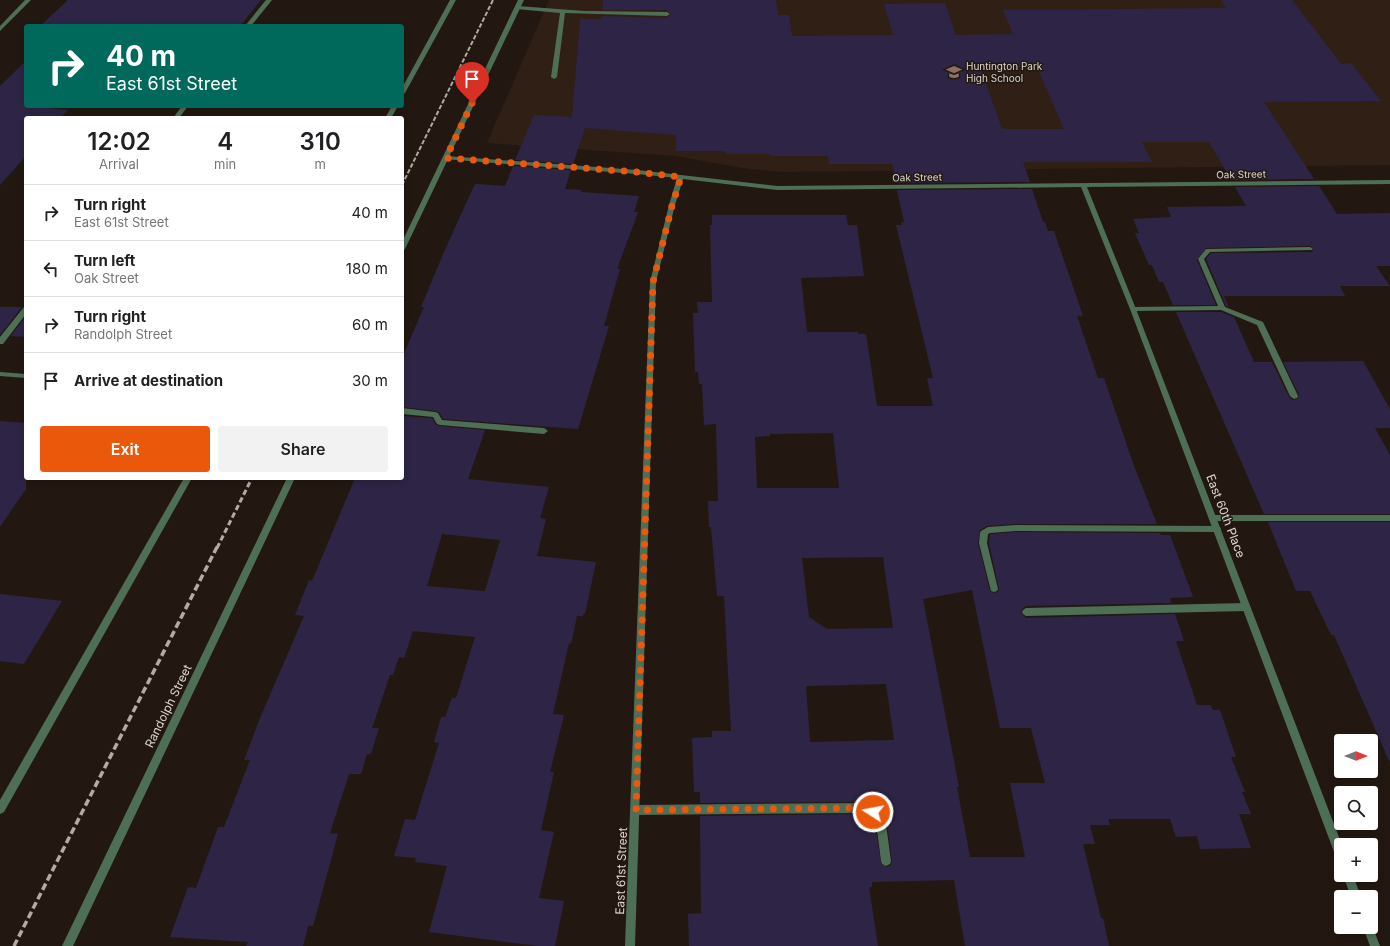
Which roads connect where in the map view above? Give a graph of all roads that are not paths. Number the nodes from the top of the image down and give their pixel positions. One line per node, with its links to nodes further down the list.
1 (28, 0): 9 (street)
2 (268, 0): 8 (street)
3 (454, 0): 11 (street)
4 (521, 0): 5 (street)
5 (518, 8): 6 (street); 12 (street)
6 (564, 12): 7 (street); 10 (street)
7 (667, 14)
8 (250, 24)
9 (0, 28)
10 (554, 77)
11 (404, 89)
12 (446, 158): 13 (street, Oak Street); 16 (street)
13 (681, 177): 15 (street, Oak Street); 36 (street, East 61st Street)
14 (1390, 182): 15 (street, Oak Street)
15 (1084, 186): 18 (street, East 60th Place)
16 (404, 245)
17 (1310, 249): 19 (street)
18 (1133, 308): 19 (street); 29 (street, East 60th Place)
19 (1222, 308): 24 (street)
20 (24, 312): 21 (street)
21 (0, 342)
22 (0, 374): 23 (street)
23 (24, 376)
24 (1294, 396)
25 (404, 411): 26 (street)
26 (544, 431)
27 (187, 480): 35 (street)
28 (290, 480): 40 (street, Randolph Street)
29 (1213, 518): 30 (street); 31 (street, East 60th Place)
30 (1390, 518)
31 (1217, 529): 32 (street); 33 (street, East 60th Place)
32 (994, 588)
33 (1246, 606): 34 (street); 37 (street, East 60th Place)
34 (1026, 612)
35 (0, 809)
36 (636, 810): 38 (street); 41 (street, East 61st Street)
37 (1334, 838)
38 (886, 861)
39 (1371, 934): 42 (street)
40 (67, 946)
41 (630, 946)
42 (1375, 946)

